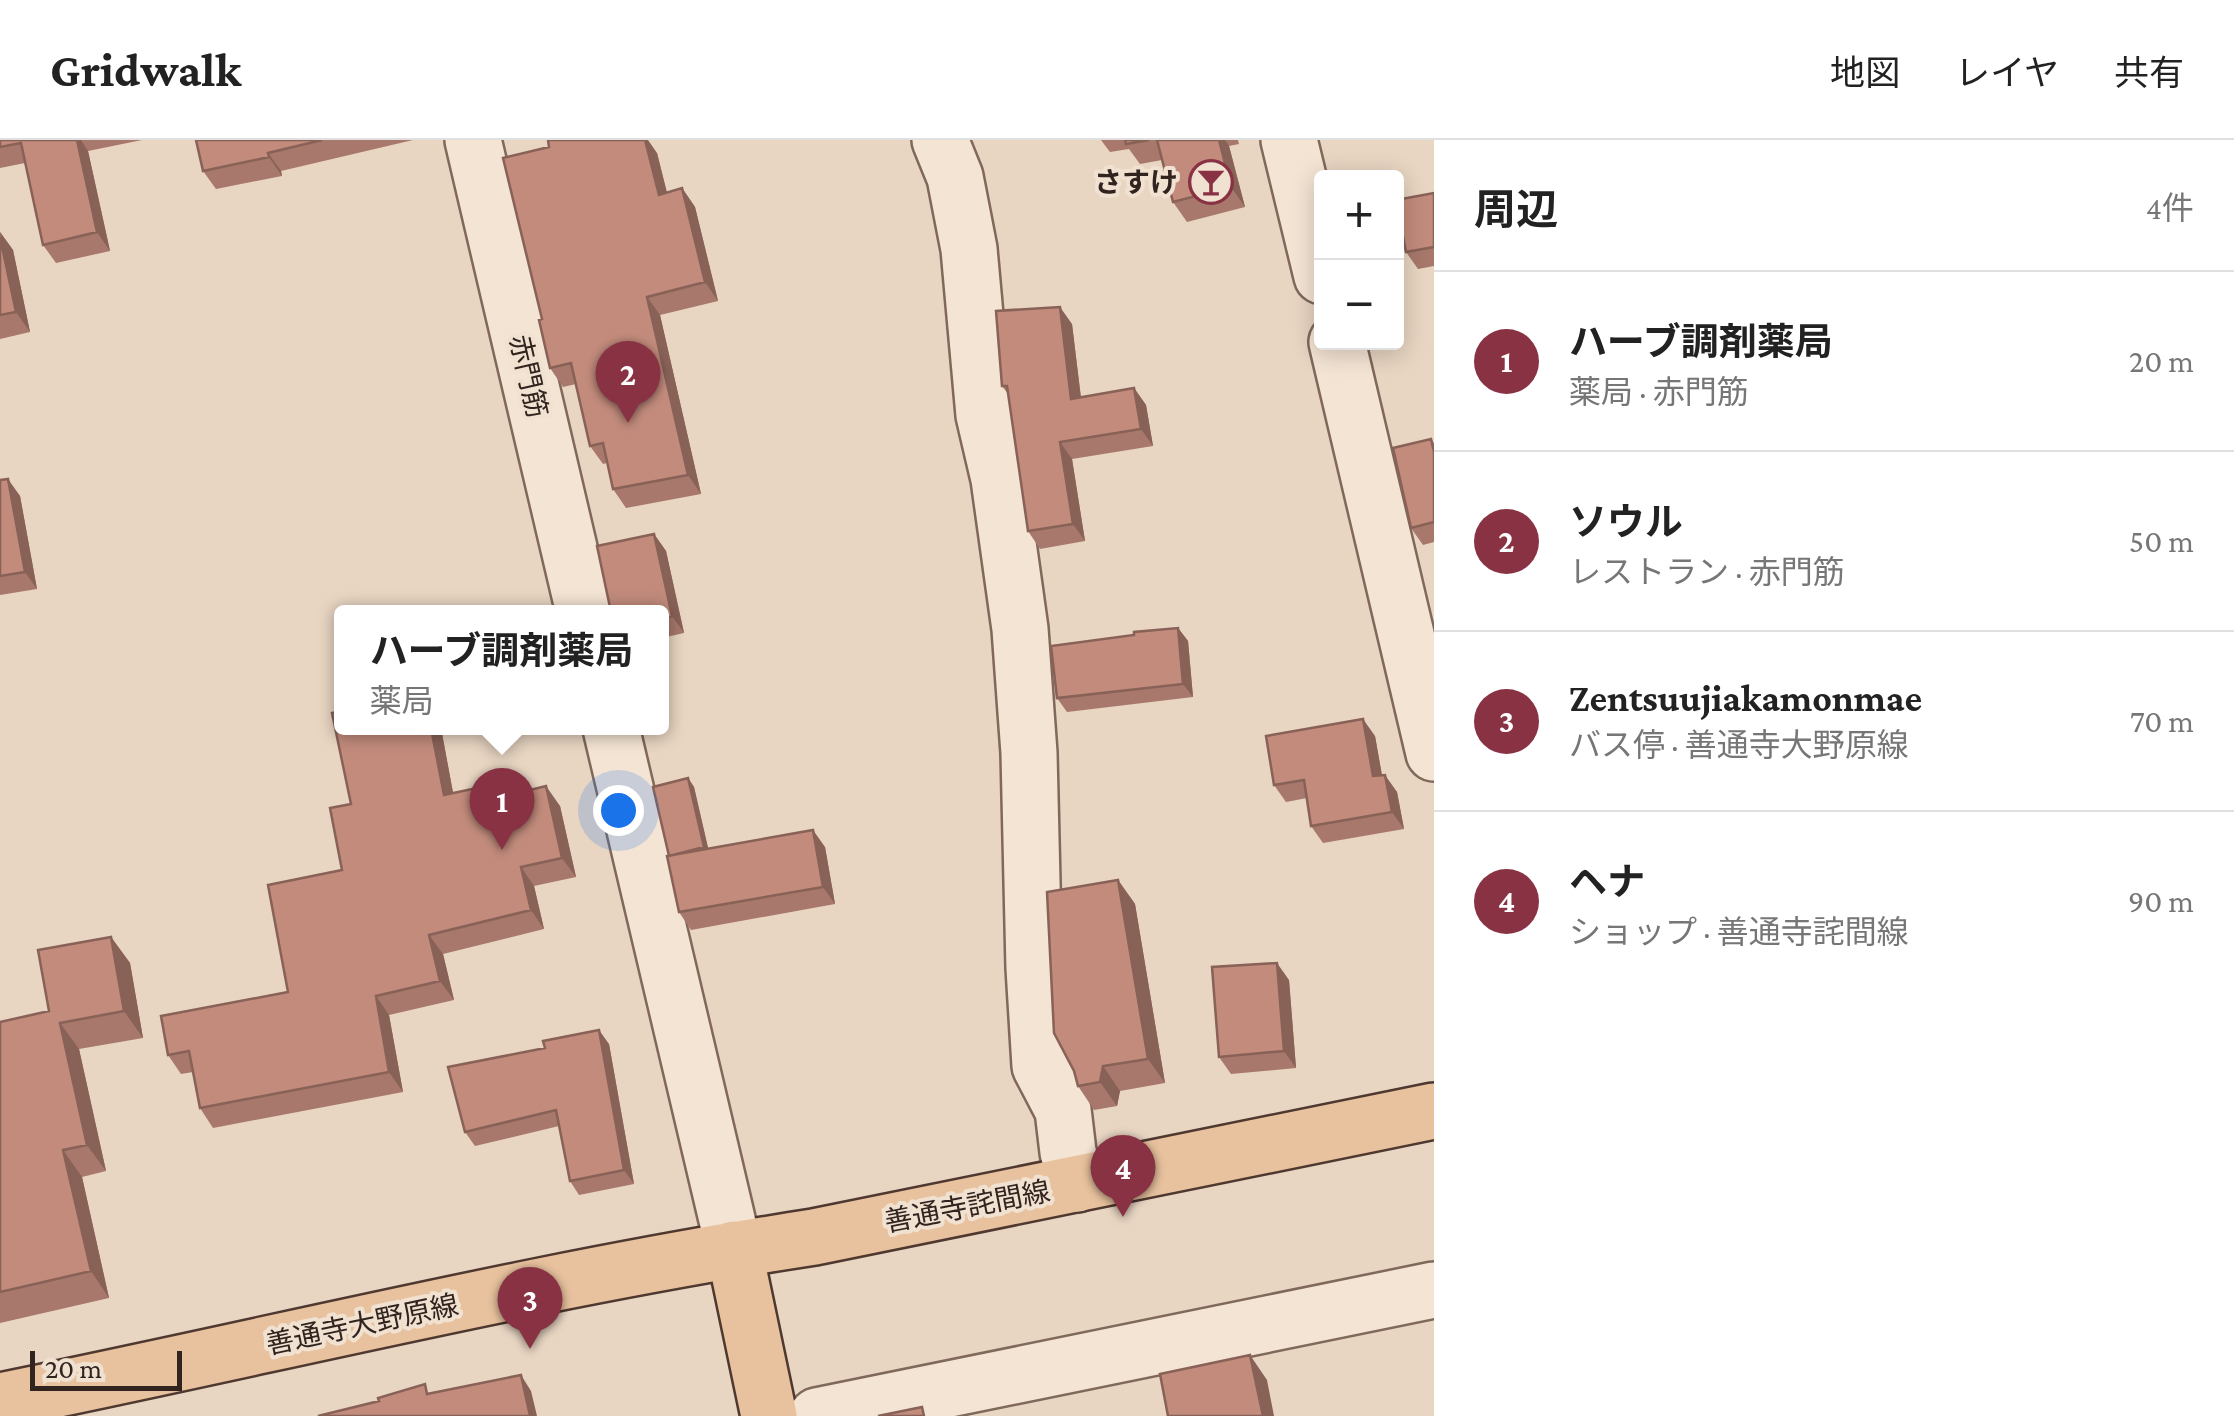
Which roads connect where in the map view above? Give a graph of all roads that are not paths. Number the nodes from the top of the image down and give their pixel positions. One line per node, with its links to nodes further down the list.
1 (473, 140): 6 (street, 赤門筋)
2 (940, 140): 10 (street)
3 (1290, 140): 4 (street)
4 (1318, 260)
5 (1339, 350): 8 (street)
6 (582, 605)
7 (614, 735): 11 (street)
8 (1434, 753)
9 (1434, 1111): 10 (main road, 善通寺詫間線)
10 (1077, 1184): 11 (main road, 善通寺詫間線)
11 (734, 1249): 13 (main road, 善通寺大野原線); 14 (main road)
12 (1434, 1290): 15 (street)
13 (0, 1401)
14 (769, 1416)
15 (817, 1416)

